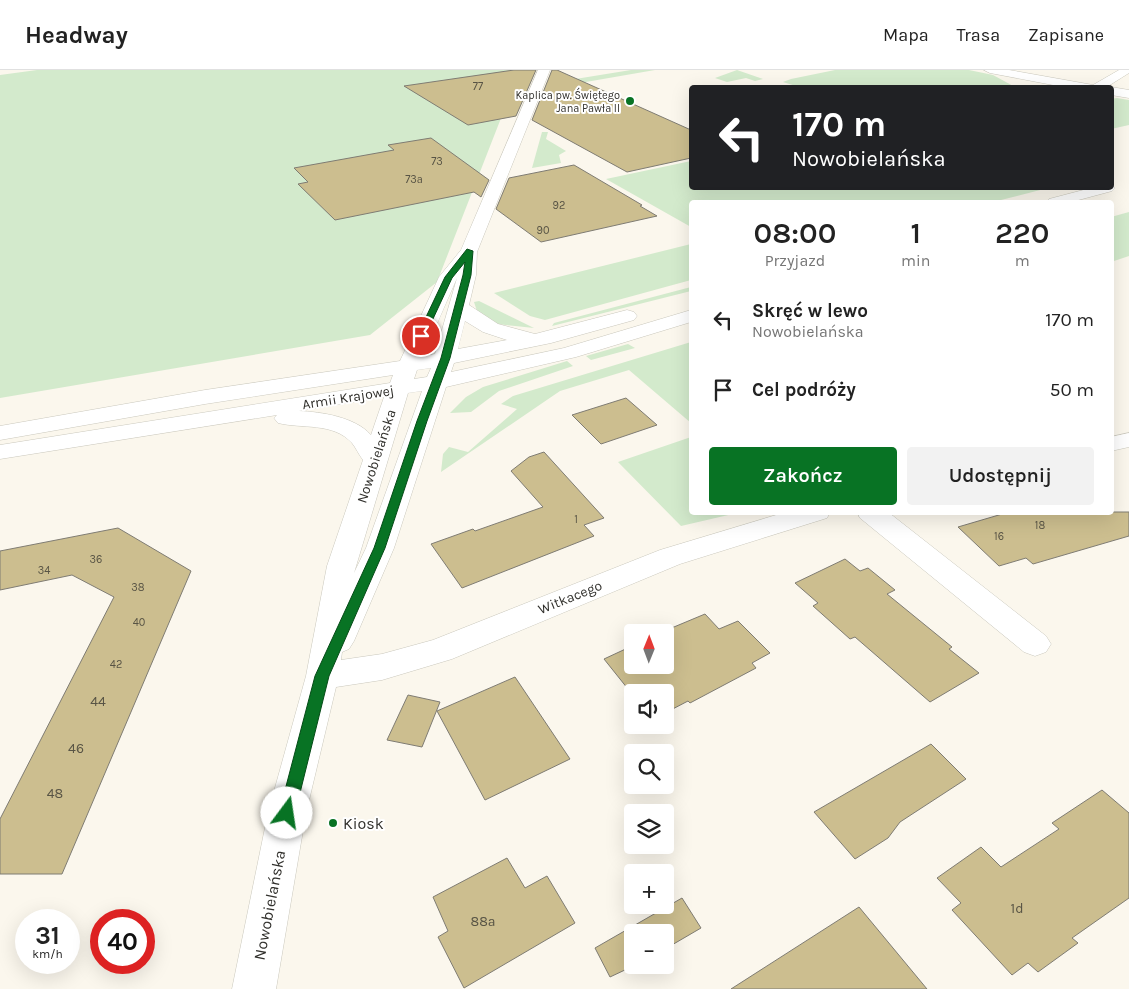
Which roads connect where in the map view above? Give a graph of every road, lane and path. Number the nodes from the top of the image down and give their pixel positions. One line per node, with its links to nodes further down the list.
1 (544, 70): 10 (street, Nowobielańska)
2 (990, 70): 4 (street)
3 (1127, 70): 5 (street)
4 (1074, 85)
5 (1101, 85)
6 (1114, 92): 7 (street)
7 (1129, 94)
8 (1098, 190): 9 (street)
9 (1062, 200)
10 (470, 251): 12 (street, Nowobielańska); 16 (street, Nowobielańska)
11 (689, 300): 14 (street, Armii Krajowej)
12 (459, 307): 14 (street); 15 (street, Nowobielańska)
13 (689, 317): 15 (street, Armii Krajowej)
14 (540, 339): 15 (street, Armii Krajowej)
15 (440, 370): 16 (street, Armii Krajowej); 26 (street, Nowobielańska)
16 (403, 377): 17 (street, Armii Krajowej); 18 (street, Armii Krajowej); 22 (street, Nowobielańska)
17 (204, 420): 21 (street, Armii Krajowej); 22 (street)
18 (0, 433)
19 (1129, 440): 20 (street)
20 (1114, 443)
21 (0, 452)
22 (375, 460): 26 (street, Nowobielańska)
23 (807, 515): 26 (street, Witkacego)
24 (874, 515): 25 (street)
25 (1036, 644)
26 (322, 676): 27 (street, Nowobielańska)
27 (254, 989)

